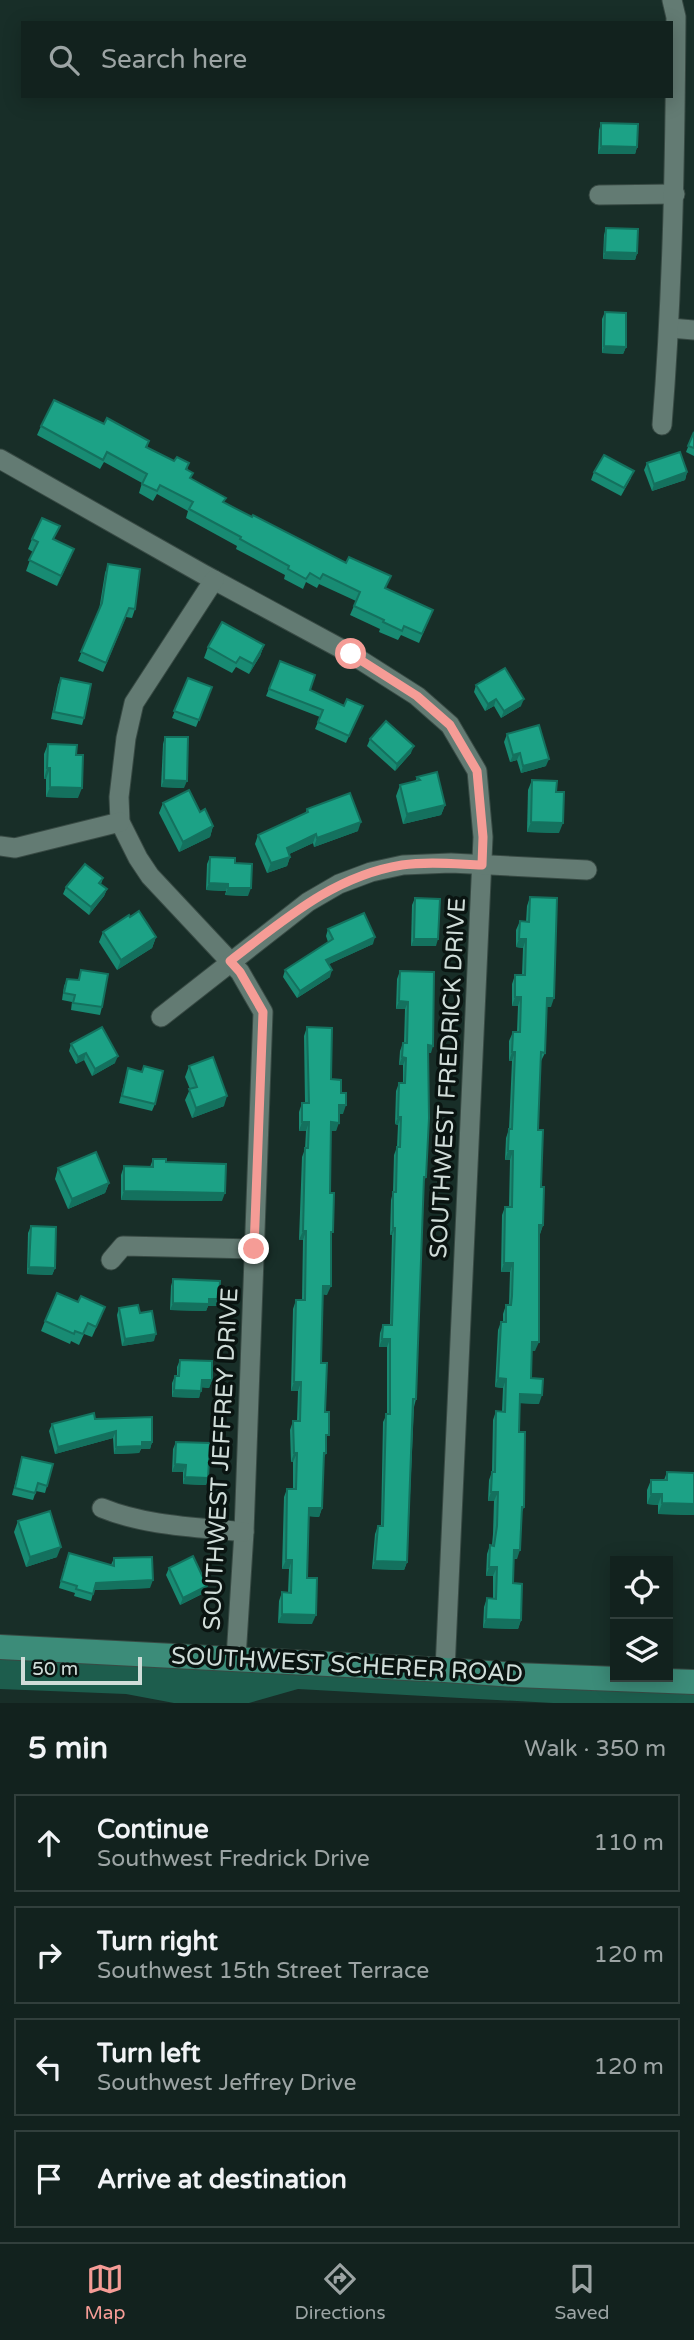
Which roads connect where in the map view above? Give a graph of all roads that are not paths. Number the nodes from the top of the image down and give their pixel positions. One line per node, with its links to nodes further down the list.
1 (672, 0): 2 (street)
2 (675, 194): 3 (street); 4 (street)
3 (599, 195)
4 (670, 328): 5 (street); 6 (street)
5 (694, 330)
6 (662, 425)
7 (0, 458): 8 (street, SOUTHWEST FREDRICK DRIVE)
8 (214, 580): 9 (street, SOUTHWEST JEFFREY DRIVE); 11 (street, SOUTHWEST FREDRICK DRIVE)
9 (120, 822): 10 (street); 13 (street, SOUTHWEST JEFFREY DRIVE)
10 (7, 847)
11 (482, 865): 12 (street); 13 (street); 21 (street, SOUTHWEST FREDRICK DRIVE)
12 (587, 870)
13 (230, 961): 14 (street); 15 (street, SOUTHWEST JEFFREY DRIVE)
14 (161, 1017)
15 (254, 1249): 16 (street); 18 (street, SOUTHWEST JEFFREY DRIVE)
16 (111, 1260)
17 (102, 1508): 18 (street)
18 (244, 1532): 20 (street, SOUTHWEST JEFFREY DRIVE)
19 (0, 1647): 20 (main road, SOUTHWEST SCHERER ROAD)
20 (236, 1658): 21 (main road, SOUTHWEST SCHERER ROAD)
21 (445, 1670): 22 (main road, SOUTHWEST SCHERER ROAD)
22 (694, 1682)

